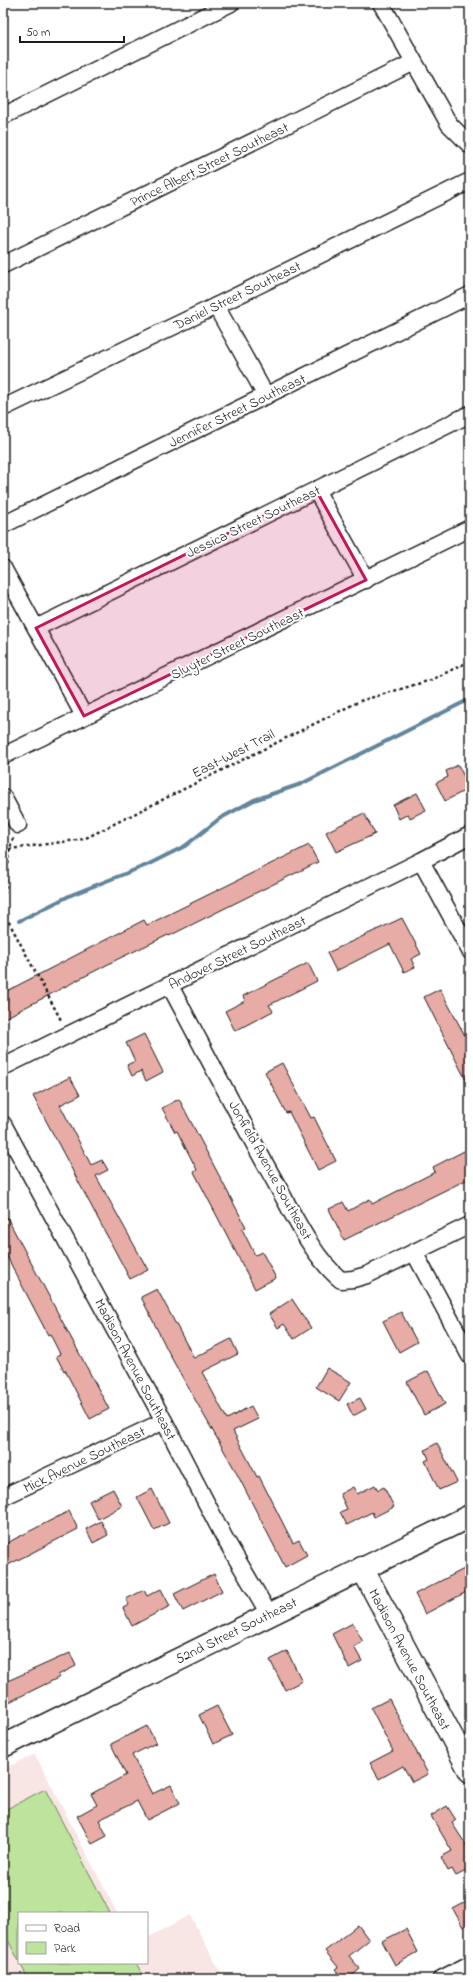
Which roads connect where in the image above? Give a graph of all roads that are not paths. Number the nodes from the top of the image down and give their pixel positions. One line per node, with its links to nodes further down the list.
1 (231, 3): 4 (street)
2 (381, 3): 3 (street)
3 (414, 62): 5 (street); 7 (street, Prince Albert Street Southeast)
4 (3, 116)
5 (470, 145)
6 (470, 181): 9 (street, Daniel Street Southeast)
7 (3, 265)
8 (470, 295): 10 (street, Jennifer Street Southeast)
9 (216, 306): 10 (street); 11 (street, Daniel Street Southeast)
10 (266, 396): 14 (street, Jennifer Street Southeast)
11 (3, 408)
12 (470, 414): 13 (street, Jessica Street Southeast)
13 (316, 490): 17 (street); 18 (street, Jessica Street Southeast)
14 (3, 525)
15 (470, 528): 17 (street, Sluyter Street Southeast)
16 (3, 568): 18 (street)
17 (366, 580): 19 (street, Sluyter Street Southeast)
18 (36, 628): 19 (street)
19 (84, 716): 20 (street, Sluyter Street Southeast)
20 (3, 756)
21 (3, 797): 22 (street)
22 (18, 825)
23 (470, 834): 24 (street, Andover Street Southeast)
24 (422, 861): 25 (street); 26 (street, Andover Street Southeast)
25 (470, 951)
26 (170, 986): 27 (street, Andover Street Southeast); 30 (street, Jonfield Avenue Southeast)
27 (3, 1067)
28 (3, 1124): 32 (street, Madison Avenue Southeast)
29 (470, 1225): 30 (street, Jonfield Avenue Southeast)
30 (414, 1252): 31 (street)
31 (470, 1356)
32 (164, 1421): 33 (street, Mick Avenue Southeast); 36 (street, Madison Avenue Southeast)
33 (3, 1497)
34 (470, 1516): 35 (main road, 52nd Street Southeast)
35 (362, 1568): 36 (main road, 52nd Street Southeast); 37 (main road, Madison Avenue Southeast)
36 (269, 1614): 38 (main road, 52nd Street Southeast)
37 (464, 1744): 39 (main road, Madison Avenue Southeast)
38 (3, 1746)
39 (470, 1771)
40 (470, 1964): 41 (street)
41 (441, 1979)

